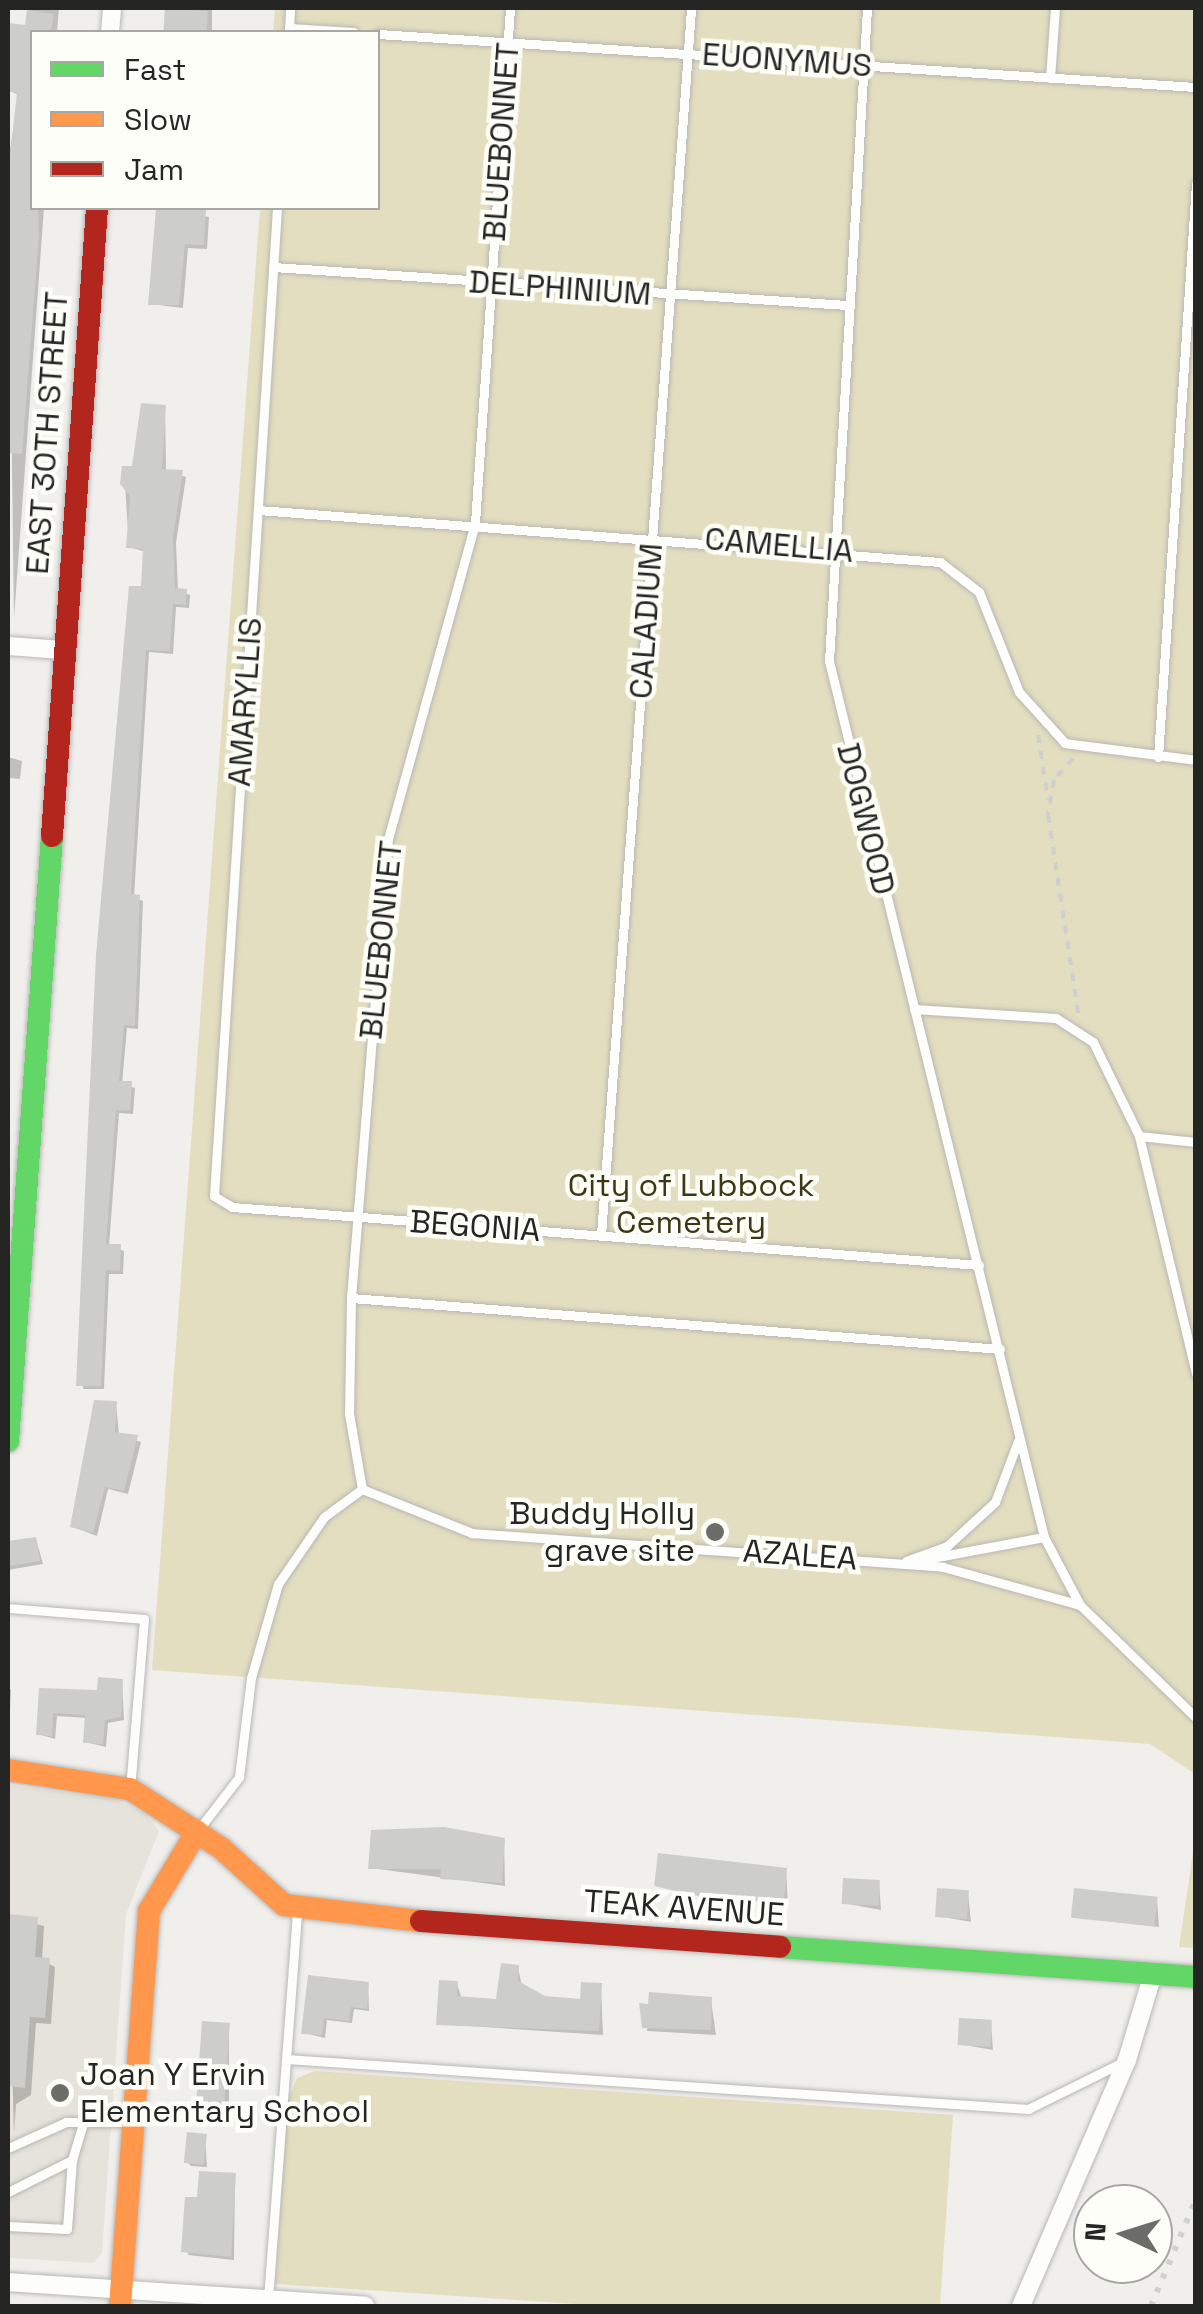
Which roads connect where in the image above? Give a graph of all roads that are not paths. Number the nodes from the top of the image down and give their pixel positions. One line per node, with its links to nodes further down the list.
1 (290, 8): 6 (lane)
2 (510, 8): 8 (lane, BLUEBONNET)
3 (691, 8): 9 (lane, CALADIUM)
4 (868, 8): 10 (lane, DOGWOOD)
5 (1055, 8): 11 (lane)
6 (289, 30)
7 (380, 34): 8 (lane, EUONYMUS)
8 (508, 42): 9 (lane, EUONYMUS); 17 (lane, BLUEBONNET)
9 (688, 54): 10 (lane, EUONYMUS); 18 (lane, CALADIUM)
10 (863, 66): 11 (lane, EUONYMUS); 19 (lane, DOGWOOD)
11 (1050, 78): 12 (lane, EUONYMUS)
12 (1196, 87)
13 (1196, 184): 26 (lane)
14 (97, 210): 25 (street, EAST 30TH STREET)
15 (277, 210): 16 (lane, AMARYLLIS)
16 (274, 267): 17 (lane, DELPHINIUM); 20 (lane, AMARYLLIS)
17 (491, 283): 18 (lane, DELPHINIUM); 21 (lane, BLUEBONNET)
18 (670, 296): 19 (lane, DELPHINIUM); 22 (lane, CALADIUM)
19 (846, 305): 23 (lane, DOGWOOD)
20 (258, 510): 21 (lane, CAMELLIA); 31 (lane, AMARYLLIS)
21 (474, 523): 22 (lane, CAMELLIA); 32 (lane, BLUEBONNET)
22 (652, 533): 23 (lane, CAMELLIA); 33 (lane, CALADIUM)
23 (829, 550): 26 (lane, CAMELLIA); 28 (lane, DOGWOOD)
24 (8, 646): 25 (street)
25 (63, 650): 39 (street, EAST 30TH STREET)
26 (1158, 757): 27 (lane)
27 (1196, 760)
28 (914, 1009): 29 (lane); 34 (lane, DOGWOOD)
29 (1139, 1136): 30 (lane); 37 (lane)
30 (1196, 1142)
31 (214, 1196): 32 (lane, BEGONIA)
32 (356, 1216): 33 (lane, BEGONIA); 35 (lane, BLUEBONNET)
33 (601, 1235): 34 (lane, BEGONIA)
34 (978, 1264): 36 (lane, DOGWOOD)
35 (351, 1298): 36 (lane); 40 (lane, BLUEBONNET)
36 (1000, 1349): 38 (lane, DOGWOOD)
37 (1196, 1374)
38 (1020, 1437): 41 (lane, DOGWOOD); 42 (lane)
39 (8, 1441)
40 (362, 1489): 42 (lane, AZALEA); 48 (lane)
41 (1044, 1537): 42 (lane); 43 (lane, DOGWOOD)
42 (904, 1562): 43 (lane, AZALEA)
43 (1080, 1606): 45 (lane, AZALEA)
44 (8, 1608): 47 (lane)
45 (1196, 1718)
46 (8, 1770): 47 (street)
47 (130, 1789): 48 (street)
48 (198, 1831): 49 (street); 55 (street)
49 (297, 1909): 50 (street, TEAK AVENUE); 52 (lane)
50 (1153, 1974): 51 (street, TEAK AVENUE); 53 (street)
51 (1196, 1977)
52 (286, 2059): 53 (lane); 62 (lane)
53 (1128, 2060): 64 (street)
54 (84, 2120): 55 (lane); 56 (lane); 57 (lane)
55 (132, 2122): 61 (street)
56 (8, 2148)
57 (72, 2160): 58 (lane); 59 (lane)
58 (8, 2192)
59 (8, 2226)
60 (8, 2282): 61 (street)
61 (121, 2298): 62 (street)
62 (267, 2303): 63 (street)
63 (365, 2306)
64 (1021, 2306)

